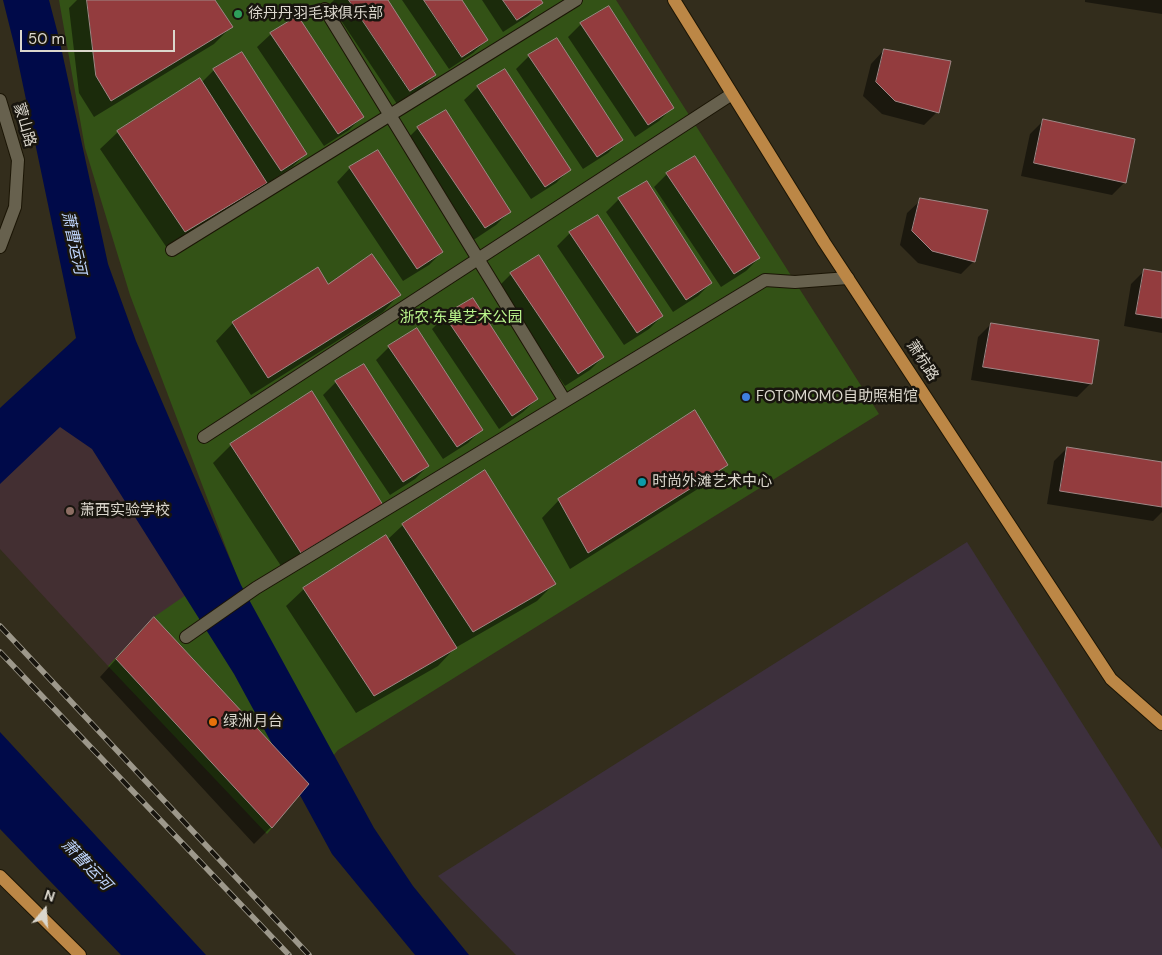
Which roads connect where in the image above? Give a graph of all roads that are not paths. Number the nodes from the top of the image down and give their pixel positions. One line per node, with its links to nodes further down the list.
1 (576, 0): 6 (street)
2 (674, 0): 4 (main road, 萧杭路)
3 (325, 9): 6 (street)
4 (732, 94): 9 (street); 10 (main road, 萧杭路)
5 (0, 100): 7 (street, 蒙山路)
6 (390, 115): 8 (street); 9 (street)
7 (0, 247)
8 (172, 250)
9 (478, 259): 11 (street); 12 (street)
10 (848, 278): 11 (street); 14 (main road, 萧杭路)
11 (565, 401): 13 (street)
12 (204, 437)
13 (186, 637)
14 (1162, 724)
15 (0, 876): 16 (main road)
16 (80, 955)

